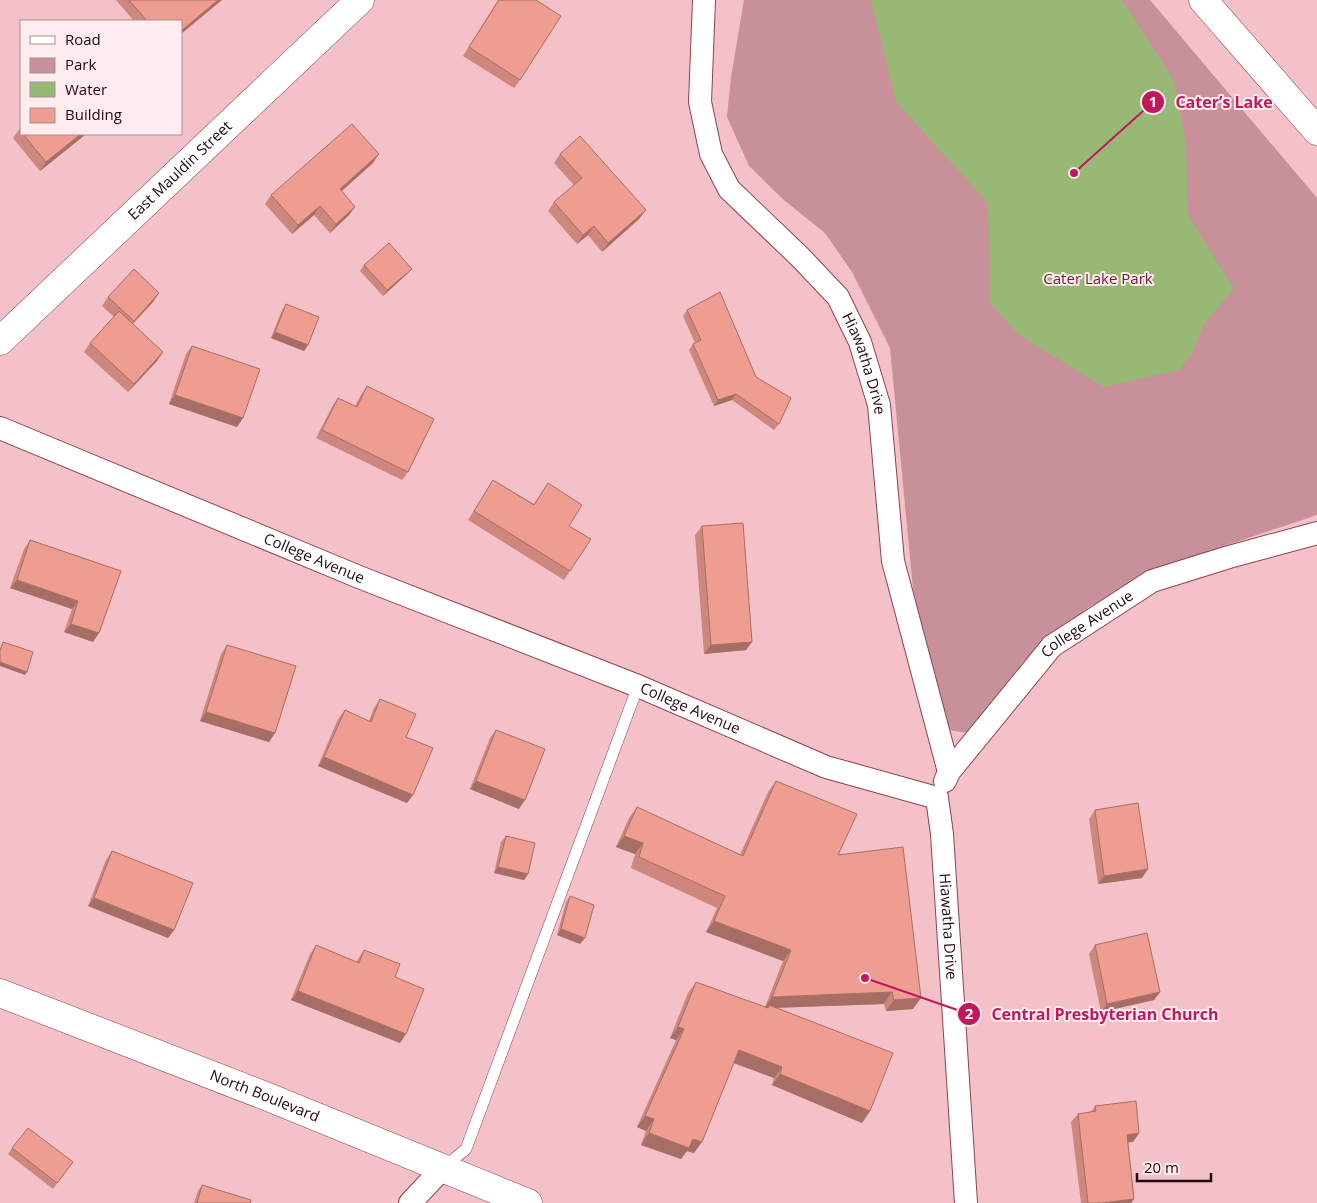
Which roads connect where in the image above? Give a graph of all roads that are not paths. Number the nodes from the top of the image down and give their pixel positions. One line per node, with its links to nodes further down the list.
1 (360, 0): 5 (street, East Mauldin Street)
2 (704, 0): 9 (street, Hiawatha Drive)
3 (1203, 0): 4 (street)
4 (1317, 131)
5 (0, 341)
6 (0, 428): 8 (street, College Avenue)
7 (1317, 533): 9 (street, College Avenue)
8 (638, 686): 10 (street, College Avenue); 12 (lane)
9 (949, 772): 10 (street, College Avenue)
10 (937, 798): 15 (street, Hiawatha Drive)
11 (0, 993): 12 (street, North Boulevard)
12 (443, 1168): 13 (street); 14 (street, North Boulevard)
13 (410, 1203)
14 (528, 1203)
15 (966, 1203)

